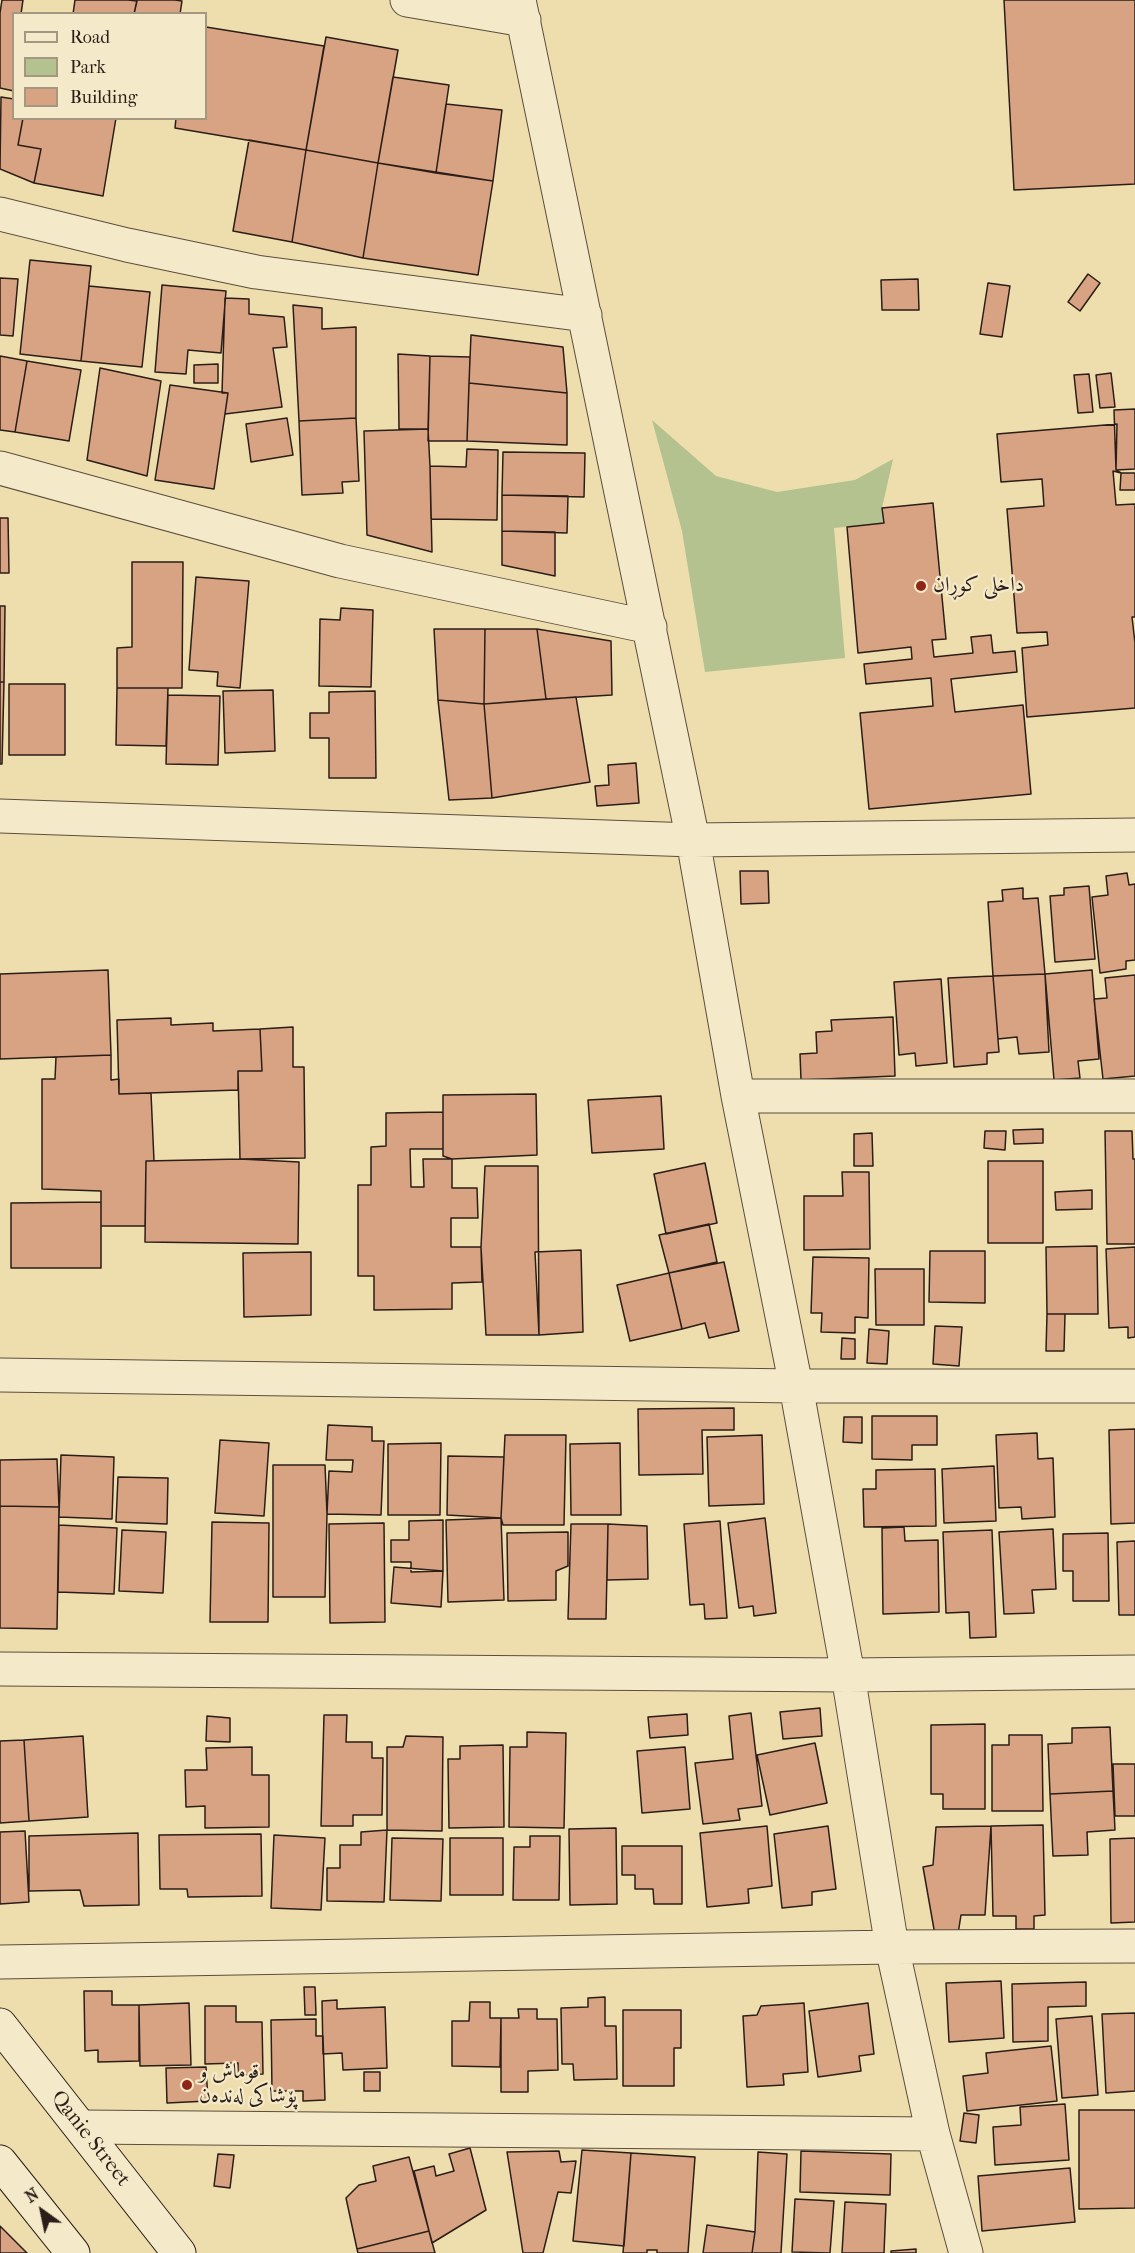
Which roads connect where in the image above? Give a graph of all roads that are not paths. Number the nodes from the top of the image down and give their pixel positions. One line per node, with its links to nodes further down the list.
1 (407, 0): 2 (street)
2 (522, 10): 4 (street)
3 (0, 214): 4 (street)
4 (585, 315): 6 (street)
5 (0, 468): 6 (street)
6 (650, 627): 9 (street)
7 (0, 816): 9 (street)
8 (1135, 835): 9 (street)
9 (693, 840): 10 (street)
10 (738, 1096): 11 (street); 13 (street)
11 (1135, 1096)
12 (0, 1375): 13 (street)
13 (796, 1386): 14 (street); 17 (street)
14 (1135, 1386)
15 (0, 1669): 17 (street)
16 (1135, 1672): 17 (street)
17 (848, 1675): 19 (street)
18 (1135, 1946): 19 (street)
19 (892, 1947): 20 (street); 23 (street)
20 (0, 1962)
21 (0, 2025): 22 (street, Qanie Street)
22 (81, 2127): 23 (street); 26 (street, Qanie Street)
23 (933, 2134): 27 (street)
24 (0, 2162): 25 (street)
25 (73, 2253)
26 (179, 2253)
27 (966, 2253)

